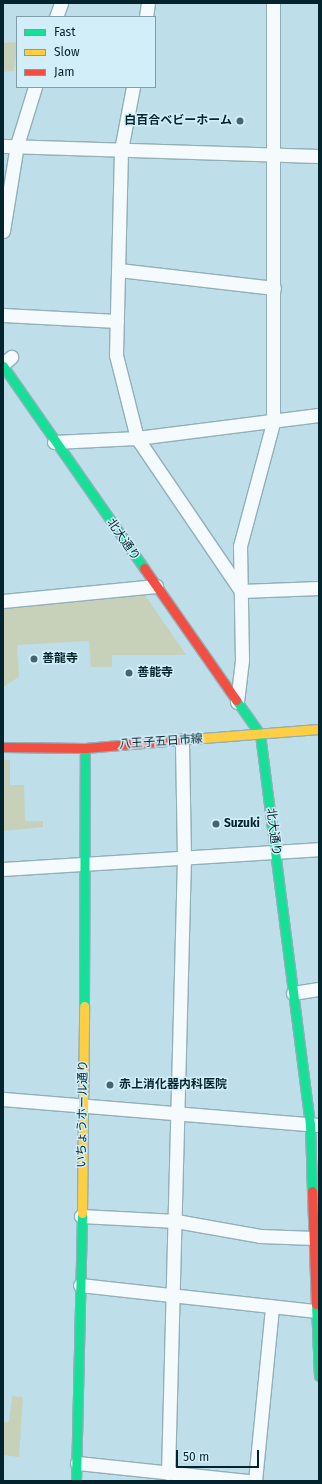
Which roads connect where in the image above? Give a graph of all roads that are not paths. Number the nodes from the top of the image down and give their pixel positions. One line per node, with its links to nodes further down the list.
1 (61, 3): 4 (street)
2 (148, 3): 5 (street)
3 (273, 3): 11 (street)
4 (56, 16)
5 (146, 16)
6 (35, 88): 8 (street)
7 (133, 88): 10 (street)
8 (17, 145): 9 (street); 10 (street); 13 (street)
9 (3, 146)
10 (121, 150): 11 (street); 14 (street)
11 (274, 156): 12 (street); 15 (street)
12 (319, 156)
13 (3, 231)
14 (119, 270): 15 (street); 17 (street)
15 (274, 288): 20 (street)
16 (3, 315): 17 (street)
17 (117, 321): 21 (street)
18 (6, 362): 22 (street, 北大通り)
19 (319, 415): 20 (street)
20 (273, 423): 21 (street); 25 (street)
21 (138, 438): 22 (street); 25 (street)
22 (54, 442): 23 (street, 北大通り)
23 (156, 586): 26 (street); 27 (street, 北大通り)
24 (319, 588): 25 (street)
25 (241, 591): 27 (street)
26 (3, 601)
27 (238, 702): 29 (street, 北大通り)
28 (319, 729): 29 (street, 八王子五日市線)
29 (260, 734): 30 (street, 八王子五日市線); 34 (street, 北大通り)
30 (182, 740): 32 (street, 八王子五日市線); 35 (street)
31 (3, 748): 32 (street, 八王子五日市線)
32 (85, 748): 36 (street, いちょうホール通り)
33 (319, 849): 34 (street)
34 (275, 851): 35 (street); 39 (street, 北大通り)
35 (184, 857): 36 (street); 42 (street)
36 (85, 863): 37 (street); 41 (street, いちょうホール通り)
37 (3, 869)
38 (319, 989): 39 (street)
39 (293, 993): 43 (street, 北大通り)
40 (3, 1099): 41 (street)
41 (84, 1106): 42 (street); 45 (street, いちょうホール通り)
42 (179, 1112): 43 (street); 46 (street)
43 (314, 1124): 44 (street, 北大通り)
44 (316, 1205): 47 (street, 北大通り)
45 (81, 1216): 46 (street); 48 (street, いちょうホール通り)
46 (176, 1221): 47 (street); 49 (street)
47 (314, 1238): 51 (street, 北大通り)
48 (80, 1285): 49 (street); 53 (street, いちょうホール通り)
49 (174, 1294): 50 (street); 54 (street)
50 (272, 1307): 51 (street); 57 (street)
51 (317, 1311): 52 (street, 北大通り)
52 (319, 1376)
53 (77, 1463): 54 (street); 55 (street, いちょうホール通り)
54 (168, 1473): 56 (street)
55 (76, 1481)
56 (248, 1481)
57 (255, 1481)

